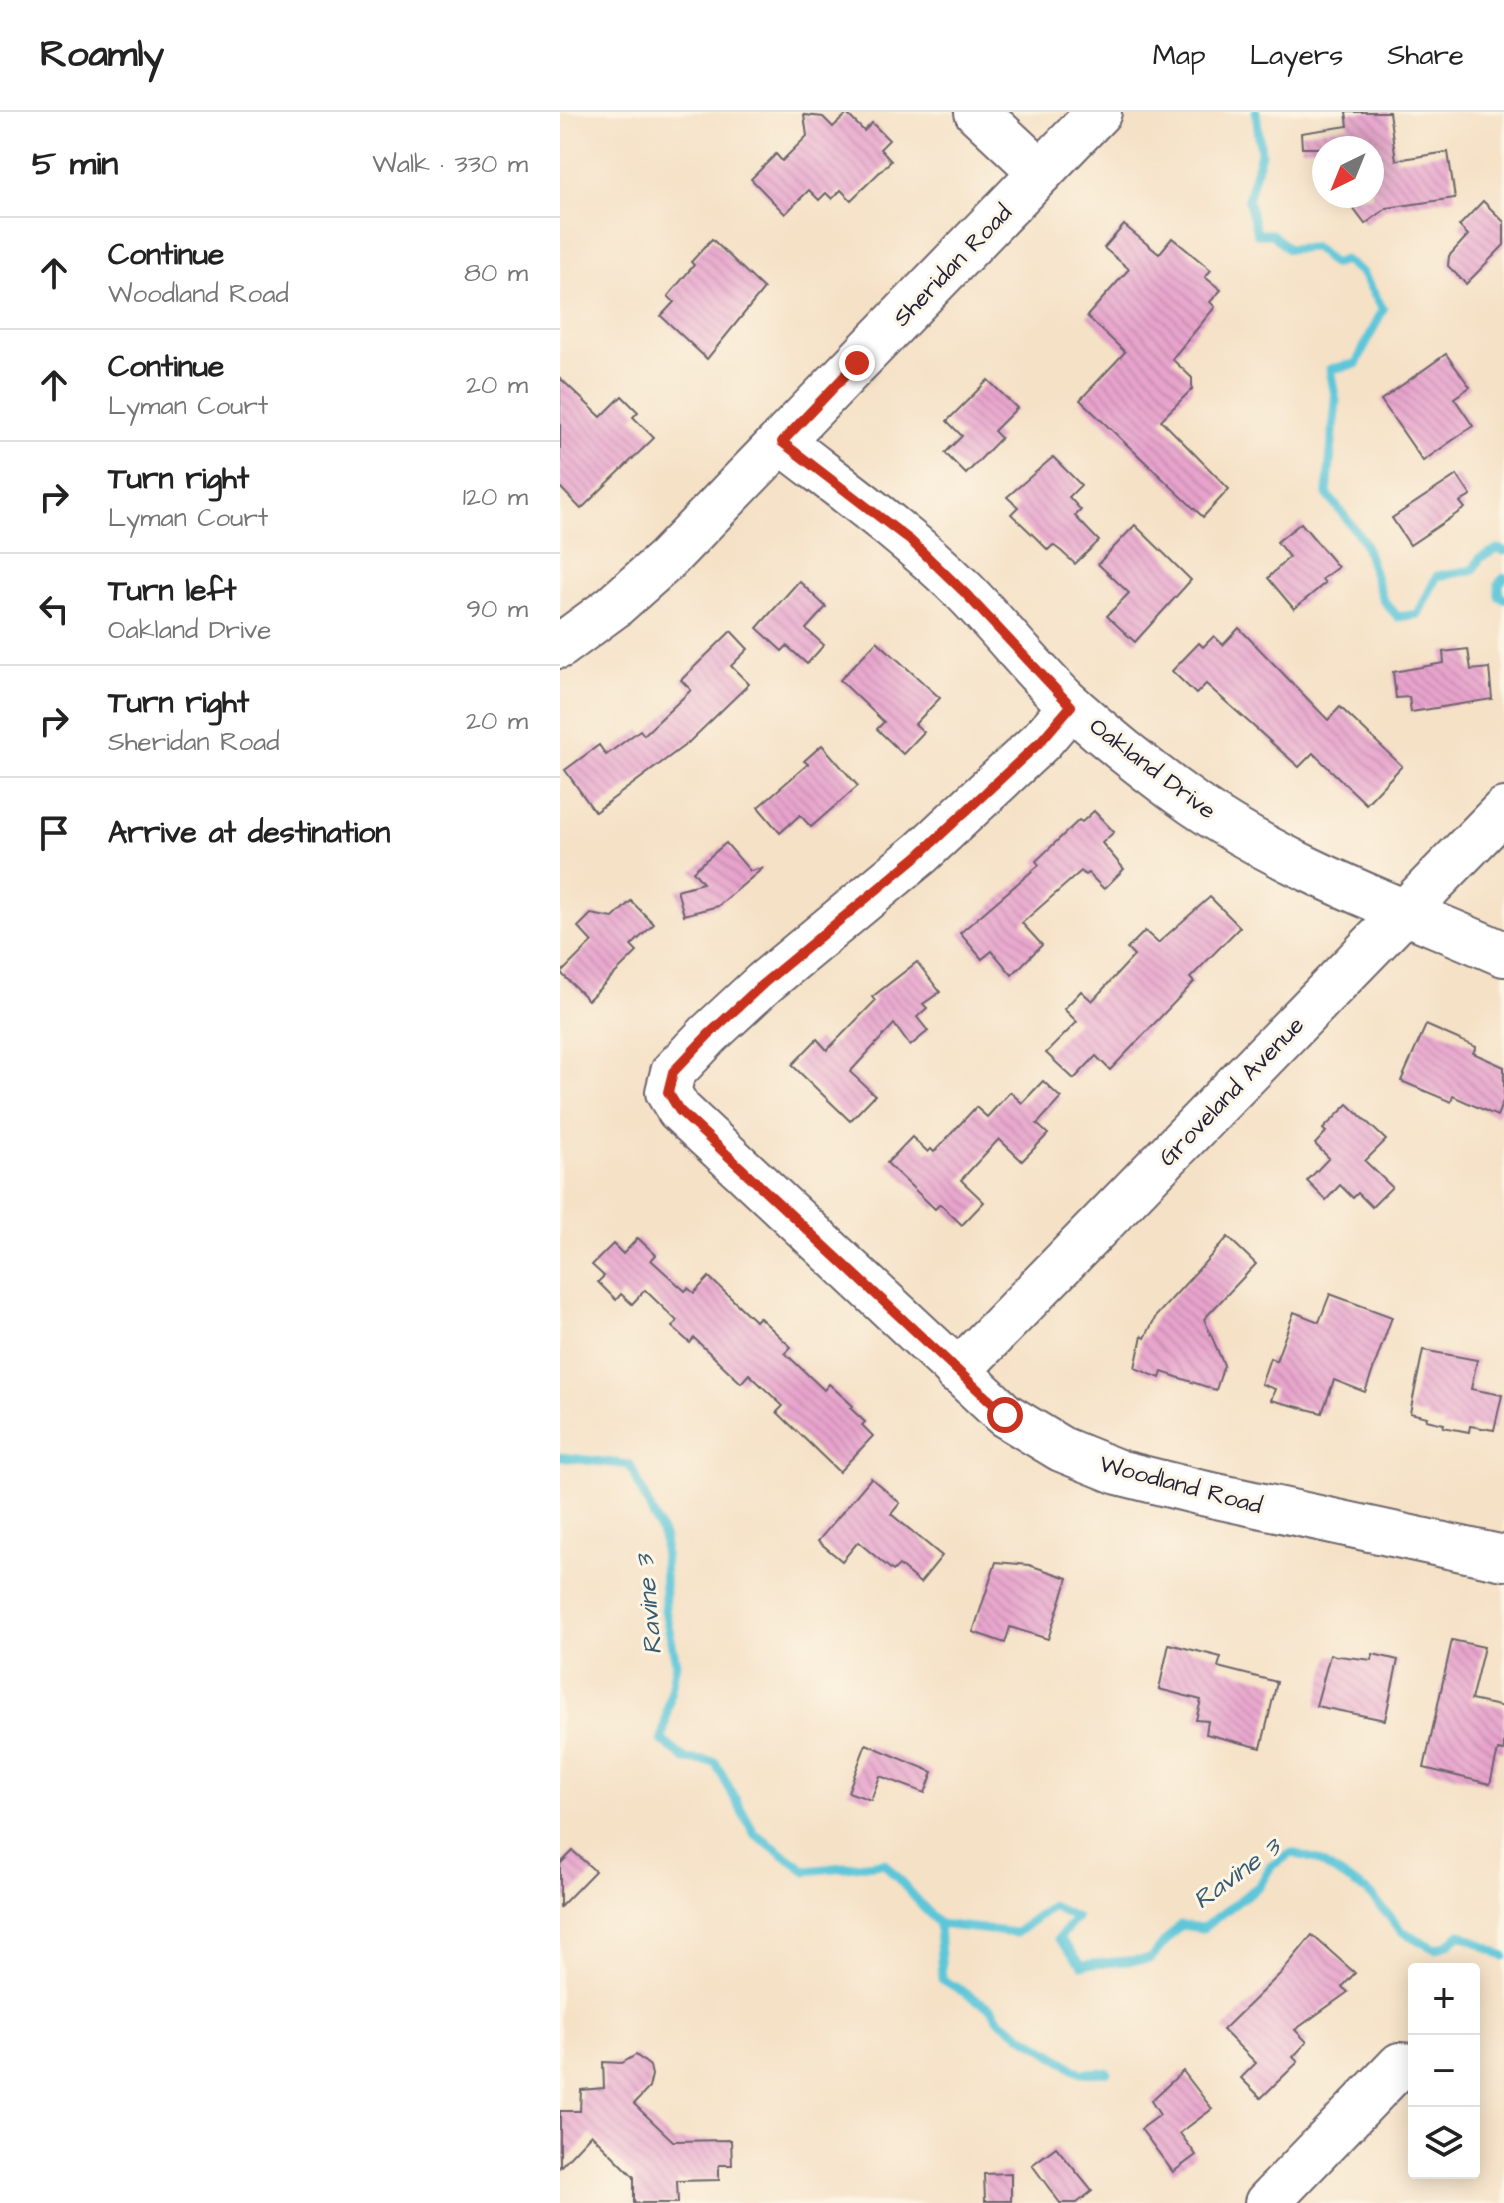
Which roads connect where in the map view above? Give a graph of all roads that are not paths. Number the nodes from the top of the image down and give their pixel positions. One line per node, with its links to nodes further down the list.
1 (977, 112): 3 (street)
2 (1099, 112): 3 (street, Sheridan Road)
3 (1041, 172): 4 (street, Sheridan Road)
4 (782, 442): 5 (street, Sheridan Road); 6 (street, Oakland Drive)
5 (560, 646)
6 (1071, 706): 8 (street, Oakland Drive); 10 (street, Woodland Road)
7 (1504, 810): 8 (street, Groveland Avenue)
8 (1407, 912): 9 (street, Oakland Drive); 10 (street, Groveland Avenue)
9 (1504, 954)
10 (957, 1372): 11 (street, Woodland Road)
11 (1504, 1558)
12 (1408, 2066): 13 (street)
13 (1267, 2203)

